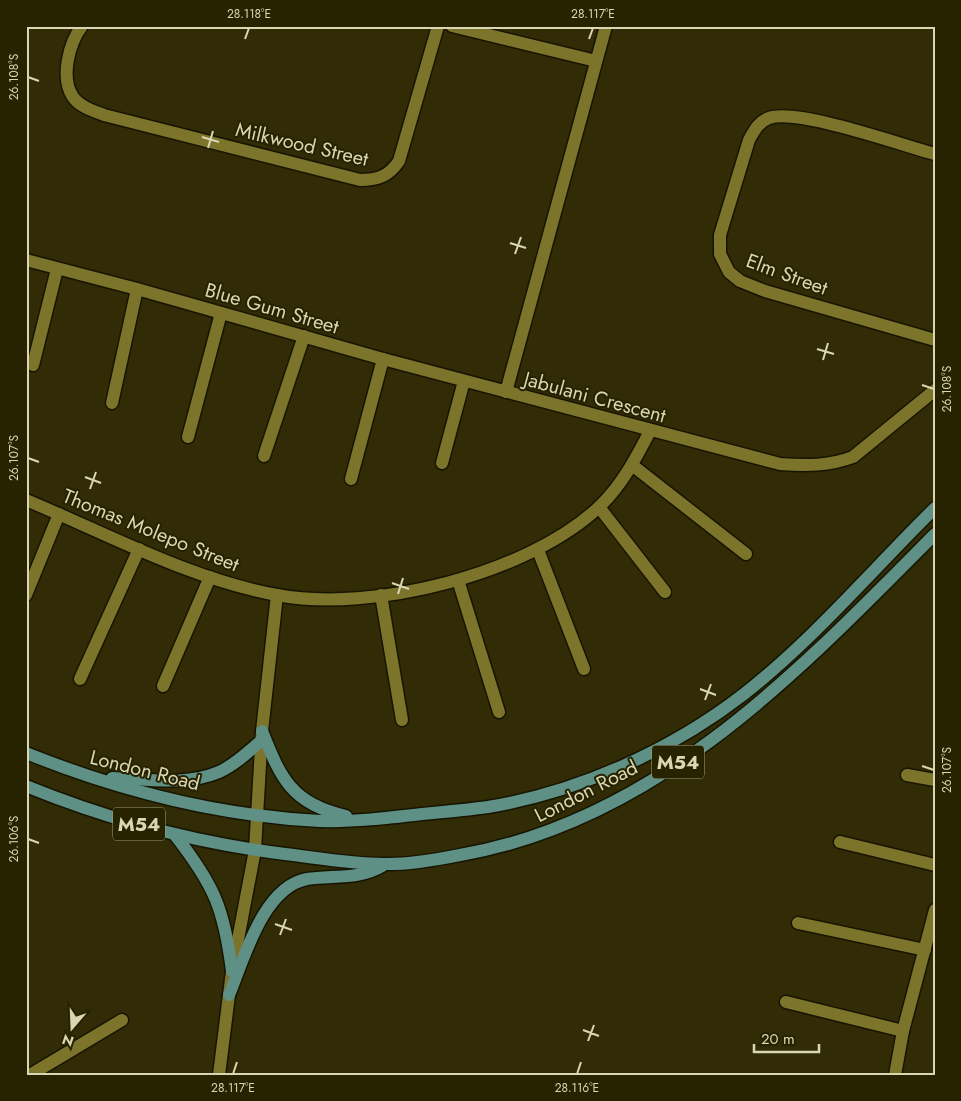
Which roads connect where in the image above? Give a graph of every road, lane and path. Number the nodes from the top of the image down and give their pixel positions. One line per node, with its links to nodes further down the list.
1 (82, 26): 2 (street, Milkwood Street)
2 (438, 26)
3 (452, 26): 5 (street)
4 (606, 26): 5 (street, Jabulani Crescent)
5 (596, 61): 17 (street, Jabulani Crescent)
6 (935, 154): 12 (street, Elm Street)
7 (26, 260): 8 (street, Blue Gum Street)
8 (57, 269): 9 (street, Blue Gum Street); 14 (street)
9 (137, 289): 10 (street, Blue Gum Street); 18 (street)
10 (221, 312): 11 (street, Blue Gum Street); 20 (street)
11 (304, 336): 13 (street, Blue Gum Street); 21 (street)
12 (935, 340)
13 (383, 359): 15 (street, Blue Gum Street); 24 (street)
14 (33, 365)
15 (464, 381): 17 (street, Blue Gum Street); 22 (street)
16 (935, 390): 19 (street, Jabulani Crescent)
17 (506, 392): 19 (street, Jabulani Crescent)
18 (112, 403)
19 (650, 431): 23 (street, Thomas Molepo Street)
20 (188, 437)
21 (264, 456)
22 (442, 463)
23 (632, 464): 26 (street, Thomas Molepo Street); 32 (street)
24 (351, 479)
25 (26, 500): 28 (street, Thomas Molepo Street)
26 (599, 507): 31 (street, Thomas Molepo Street); 35 (street)
27 (935, 508): 51 (main road, London Road / M54)
28 (59, 514): 30 (street, Thomas Molepo Street); 36 (street)
29 (935, 534): 55 (main road, London Road / M54)
30 (139, 549): 33 (street, Thomas Molepo Street); 40 (street)
31 (538, 550): 34 (street, Thomas Molepo Street); 39 (street)
32 (746, 554)
33 (210, 576): 37 (street, Thomas Molepo Street); 41 (street)
34 (458, 580): 38 (street, Thomas Molepo Street); 42 (street)
35 (664, 592)
36 (26, 595)
37 (277, 595): 38 (street, Thomas Molepo Street); 44 (street)
38 (381, 595): 43 (street)
39 (584, 669)
40 (80, 679)
41 (163, 686)
42 (499, 712)
43 (402, 720)
44 (262, 735): 47 (main road); 50 (street); 51 (main road)
45 (26, 753): 47 (main road, London Road / M54)
46 (907, 775): 48 (street)
47 (92, 777): 50 (main road, London Road / M54)
48 (935, 780)
49 (26, 786): 52 (main road, London Road / M54)
50 (258, 814): 51 (main road, London Road / M54); 54 (street)
51 (365, 821)
52 (175, 835): 54 (main road, London Road / M54); 60 (main road)
53 (840, 842): 56 (street)
54 (255, 850): 55 (main road, London Road / M54); 60 (street)
55 (384, 864): 61 (main road)
56 (935, 865)
57 (935, 910): 59 (street)
58 (798, 923): 59 (street)
59 (924, 950): 64 (street)
60 (232, 971): 61 (street)
61 (229, 995): 66 (street)
62 (786, 1002): 64 (street)
63 (122, 1020): 65 (street)
64 (904, 1031): 67 (street)
65 (30, 1075)
66 (219, 1075)
67 (895, 1075)

